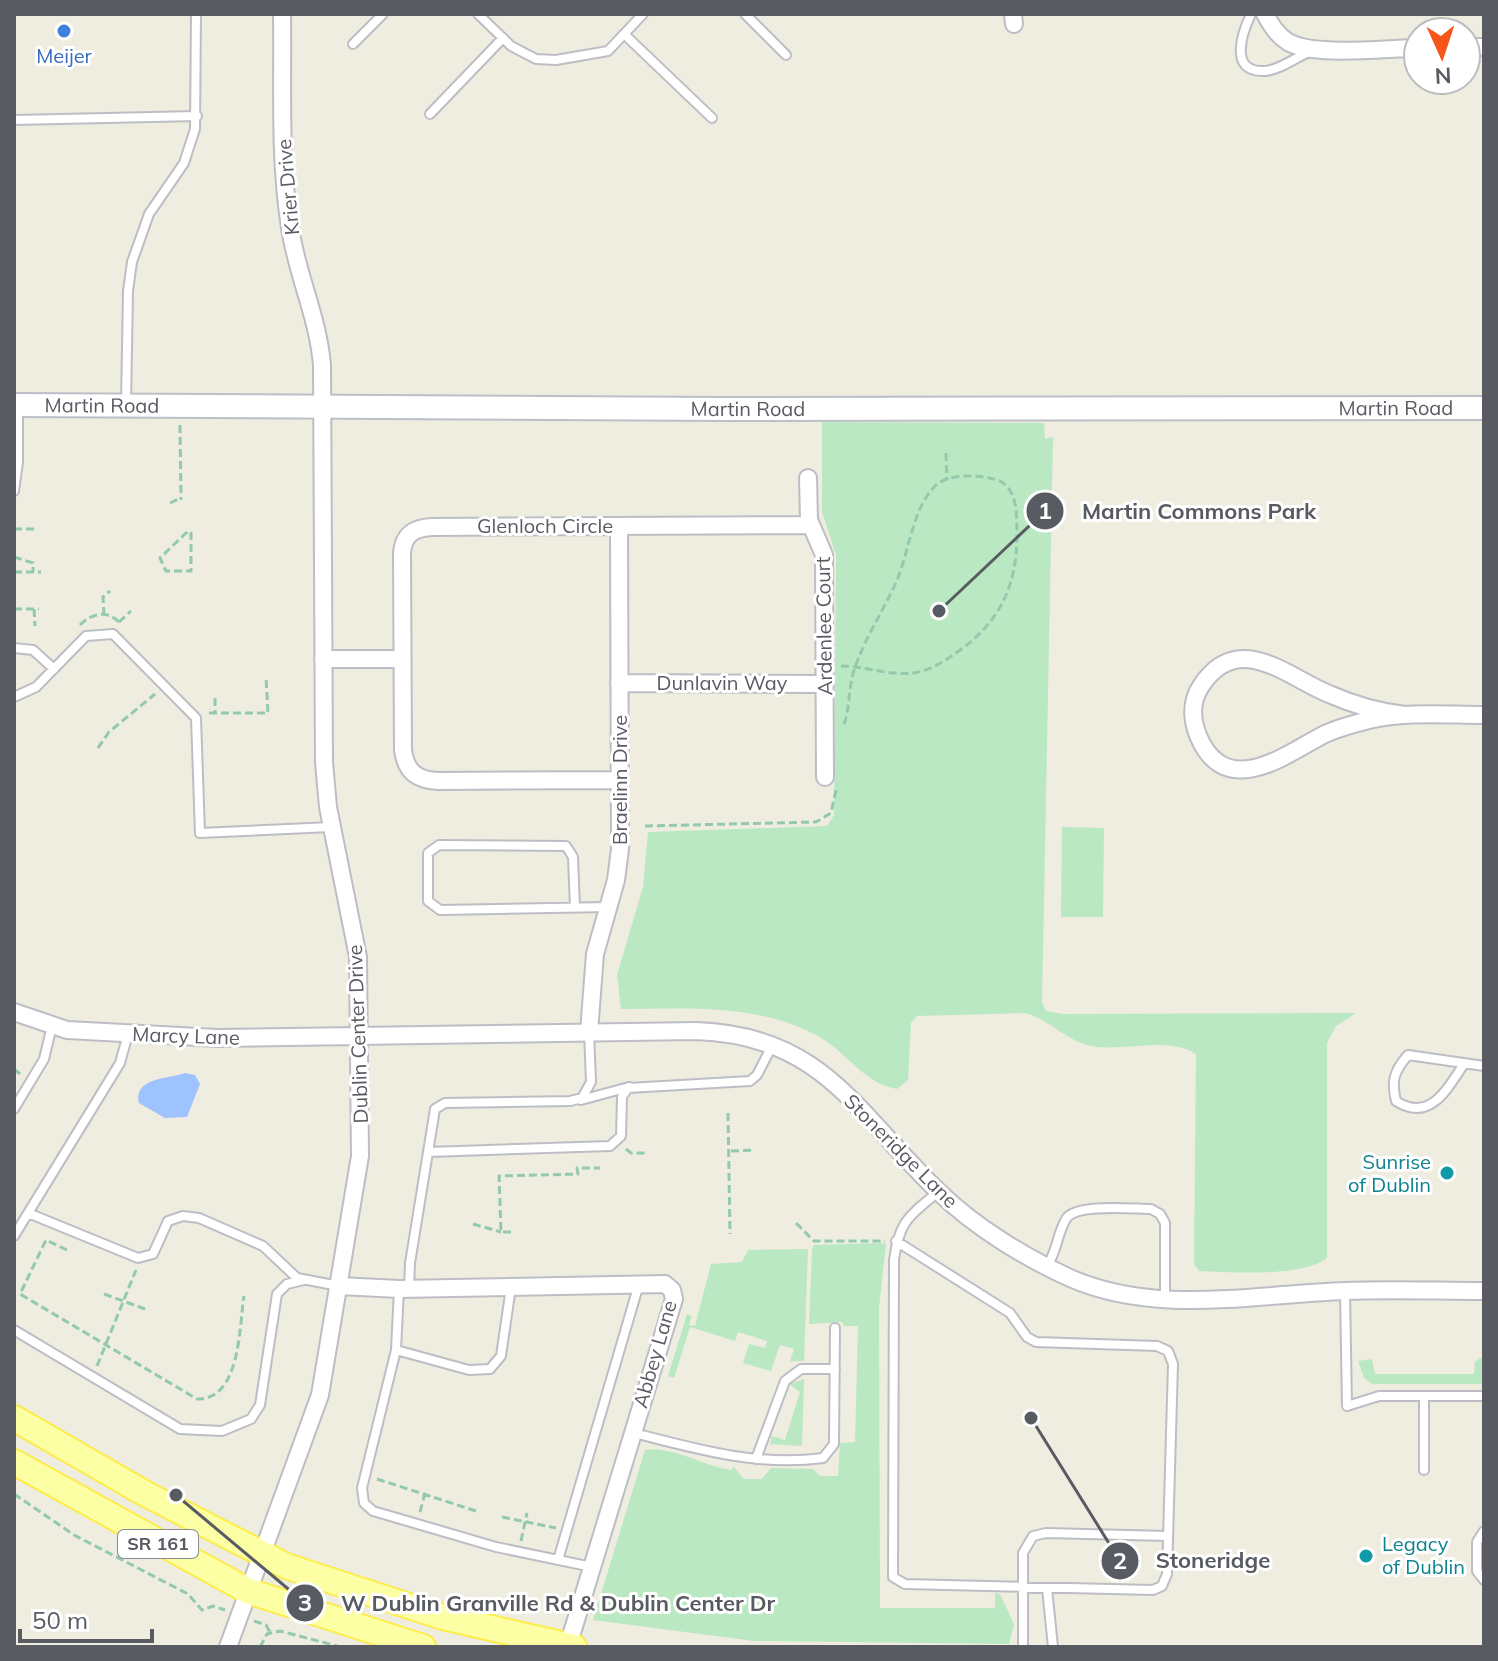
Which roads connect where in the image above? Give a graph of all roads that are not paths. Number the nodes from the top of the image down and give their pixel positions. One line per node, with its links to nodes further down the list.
1 (196, 14): 16 (lane)
2 (282, 14): 21 (street, Krier Drive)
3 (383, 14): 11 (lane)
4 (478, 14): 10 (lane)
5 (643, 14): 9 (lane)
6 (745, 14): 14 (lane)
7 (1251, 14): 13 (lane)
8 (1265, 14): 13 (street)
9 (624, 34): 10 (lane); 17 (lane)
10 (503, 38): 15 (lane)
11 (353, 44)
12 (1402, 48): 13 (street)
13 (1314, 49)
14 (786, 55)
15 (430, 114)
16 (197, 116): 18 (lane); 19 (lane)
17 (712, 118)
18 (14, 120)
19 (126, 404): 20 (street, Martin Road); 21 (street, Martin Road)
20 (16, 405): 24 (lane)
21 (322, 405): 22 (street, Martin Road); 28 (street, Dublin Center Drive)
22 (1484, 408)
23 (808, 478): 25 (street, Ardenlee Court)
24 (14, 491)
25 (811, 525): 26 (street, Glenloch Circle); 32 (street, Ardenlee Court)
26 (619, 526): 29 (street, Glenloch Circle); 31 (street, Braelinn Drive)
27 (14, 648): 30 (lane)
28 (323, 659): 29 (street); 38 (street, Dublin Center Drive)
29 (402, 659): 36 (street, Glenloch Circle)
30 (54, 669): 33 (lane); 38 (lane)
31 (619, 683): 32 (street, Dunlavin Way); 36 (street, Braelinn Drive)
32 (825, 684): 37 (street, Ardenlee Court)
33 (14, 697)
34 (1405, 715): 34 (street); 35 (street)
35 (1484, 715)
36 (620, 780): 39 (street, Braelinn Drive)
37 (831, 780)
38 (331, 827): 45 (street, Dublin Center Drive)
39 (609, 907): 40 (lane); 43 (street, Braelinn Drive)
40 (575, 908): 40 (lane)
41 (14, 1012): 42 (street, Marcy Lane)
42 (52, 1026): 44 (street, Marcy Lane); 51 (lane)
43 (589, 1032): 45 (street, Stoneridge Lane); 46 (street, Stoneridge Lane); 50 (lane)
44 (128, 1034): 45 (street, Marcy Lane); 54 (lane)
45 (361, 1037): 60 (street, Dublin Center Drive)
46 (773, 1043): 49 (lane); 53 (street, Stoneridge Lane)
47 (1464, 1064): 47 (lane); 48 (lane)
48 (1484, 1066)
49 (634, 1086): 50 (lane); 52 (lane)
50 (570, 1101): 52 (lane)
51 (14, 1109)
52 (428, 1152): 62 (lane)
53 (938, 1192): 56 (lane); 57 (street, Stoneridge Lane)
54 (28, 1213): 55 (lane); 58 (lane)
55 (14, 1236)
56 (896, 1241): 78 (lane); 83 (lane)
57 (1047, 1266): 65 (street, Stoneridge Lane); 65 (lane)
58 (304, 1280): 60 (lane); 67 (lane)
59 (639, 1284): 61 (street, Abbey Lane); 73 (street, Abbey Lane); 80 (lane)
60 (340, 1286): 62 (street, Abbey Lane); 79 (street, Dublin Center Drive)
61 (511, 1287): 62 (street, Abbey Lane); 68 (lane)
62 (404, 1289): 68 (lane)
63 (1344, 1291): 64 (street, Stoneridge Lane); 65 (street, Stoneridge Lane); 70 (lane)
64 (1484, 1291)
65 (1165, 1298)
66 (835, 1328): 69 (lane)
67 (14, 1330)
68 (396, 1350): 80 (lane)
69 (835, 1369): 74 (lane); 74 (lane)
70 (1424, 1396): 71 (lane); 76 (lane)
71 (1484, 1396)
72 (14, 1418): 79 (main road, SR 161)
73 (633, 1433): 74 (lane); 81 (street, Abbey Lane)
74 (756, 1459)
75 (14, 1462): 85 (main road, SR 161)
76 (1424, 1470)
77 (1484, 1531): 82 (lane)
78 (1168, 1536): 83 (lane); 84 (lane)
79 (261, 1554): 85 (street, Dublin Center Drive); 86 (main road, SR 161)
80 (558, 1560): 81 (lane)
81 (592, 1567): 86 (street, Abbey Lane)
82 (1484, 1580)
83 (1023, 1587): 84 (lane); 90 (lane)
84 (1047, 1588): 91 (lane)
85 (248, 1591): 87 (street, Dublin Center Drive); 88 (main road, SR 161)
86 (568, 1646): 89 (main road, SR 161)
87 (228, 1647)
88 (423, 1647)
89 (574, 1647)
90 (1023, 1647)
91 (1053, 1647)

